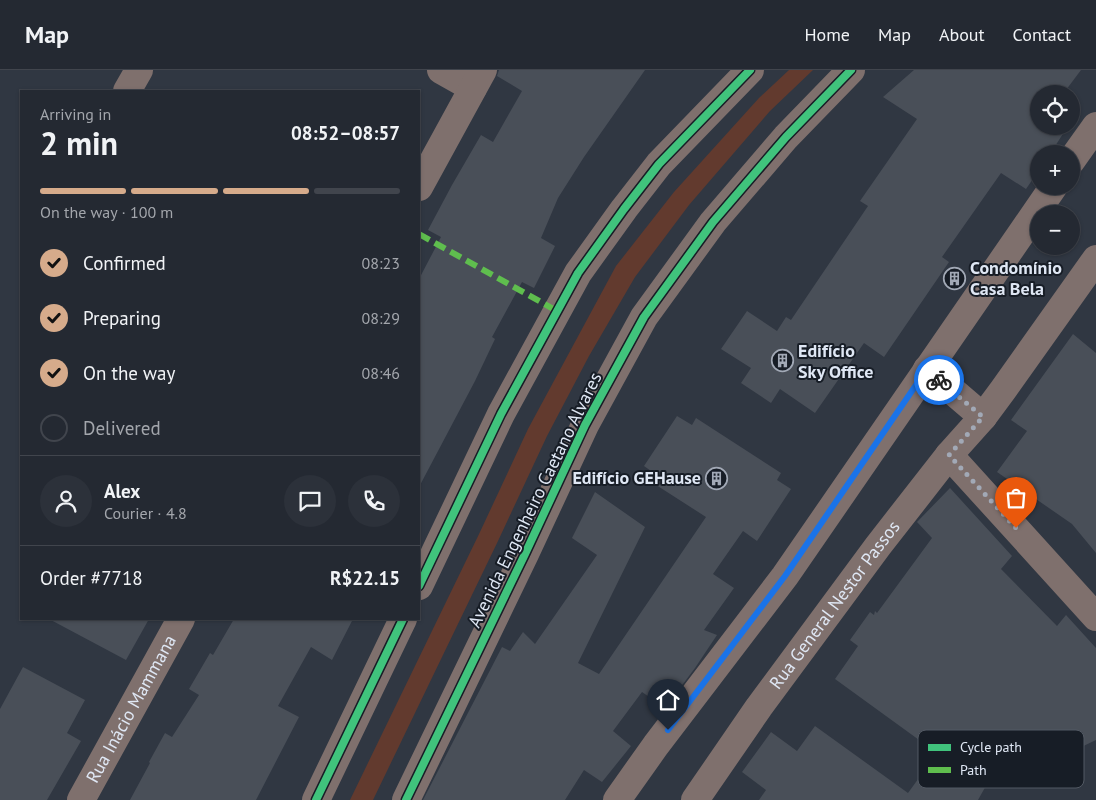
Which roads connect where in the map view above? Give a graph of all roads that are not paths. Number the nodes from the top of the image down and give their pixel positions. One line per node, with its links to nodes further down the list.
1 (139, 70): 6 (street)
2 (441, 70): 5 (street)
3 (750, 70): 15 (street)
4 (851, 70): 21 (street, Avenida Engenheiro Caetano Alvares)
5 (478, 79): 9 (street)
6 (128, 90)
7 (1096, 126): 8 (street)
8 (1080, 148)
9 (420, 185)
10 (1048, 195): 12 (street)
11 (1096, 259): 13 (street, Rua General Nestor Passos)
12 (927, 369): 13 (street); 22 (street)
13 (983, 417): 14 (street, Rua General Nestor Passos)
14 (949, 455): 16 (street); 23 (street, Rua General Nestor Passos)
15 (420, 584)
16 (1096, 617)
17 (180, 620): 19 (street, Rua Inácio Mammana)
18 (403, 620): 20 (street)
19 (81, 800)
20 (316, 800)
21 (406, 800)
22 (616, 800)
23 (694, 800)

